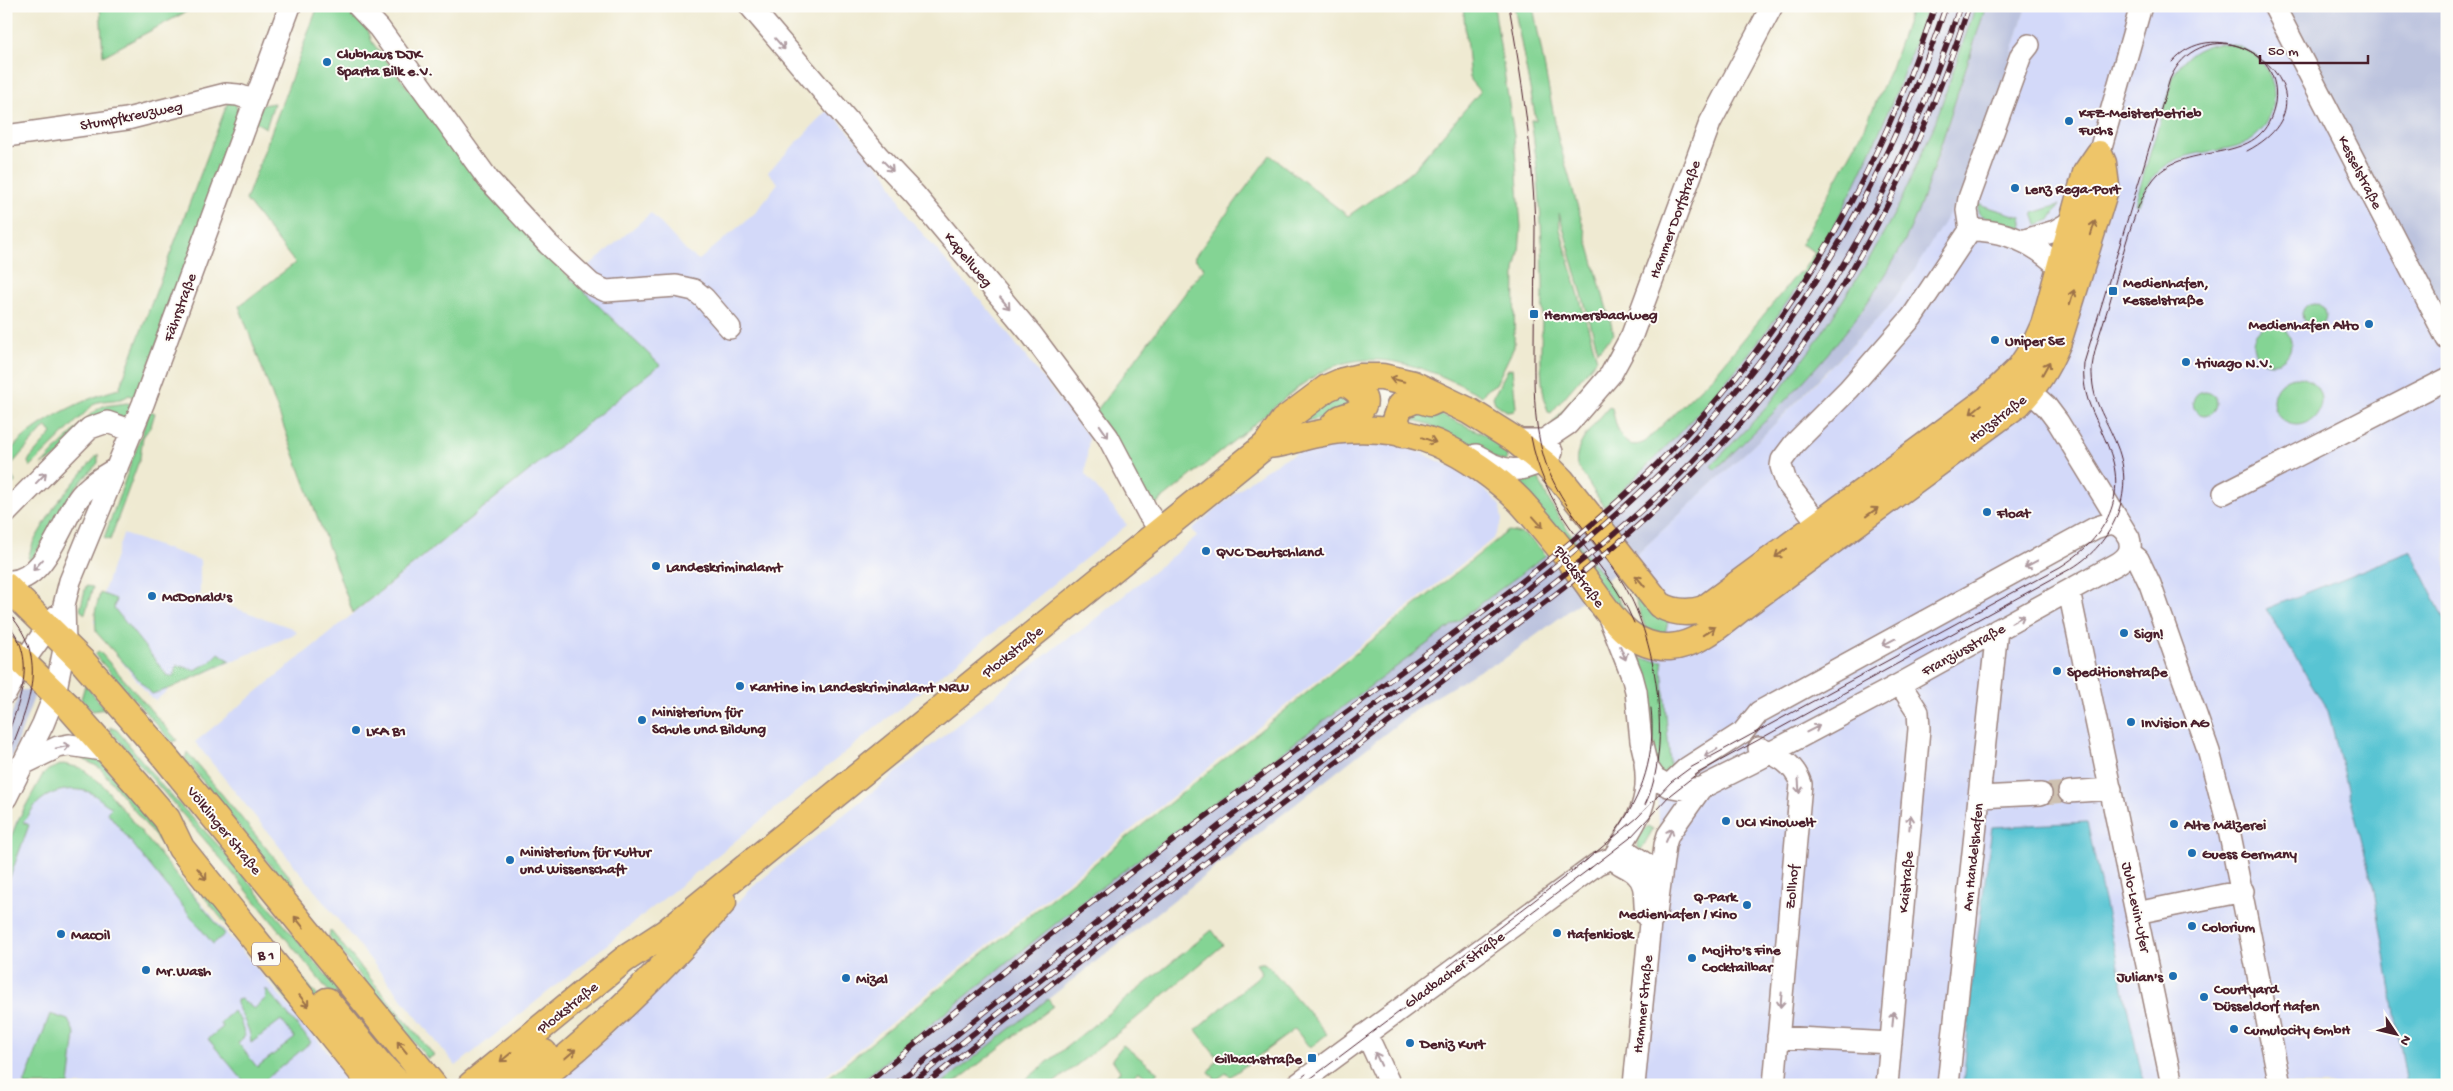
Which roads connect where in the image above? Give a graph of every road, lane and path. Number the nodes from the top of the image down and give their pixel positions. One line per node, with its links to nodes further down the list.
1 (290, 6): 8 (street, Fährstraße)
2 (358, 6): 15 (street)
3 (750, 6): 35 (street, Kapellweg, one-way to 35)
4 (1772, 6): 23 (street, Hammer Dorfstraße)
5 (2141, 6): 10 (street, Holzstraße)
6 (2274, 6): 16 (street, Kesselstraße)
7 (2029, 45): 12 (street)
8 (255, 101): 9 (street, Stumpfkreuzweg); 21 (street, Fährstraße)
9 (6, 136)
10 (2099, 154): 11 (main road, Holzstraße); 19 (main road, Holzstraße, one-way to 10)
11 (2072, 221): 13 (street); 14 (main road, Holzstraße)
12 (1970, 230): 13 (street); 36 (street)
13 (2024, 240): 14 (street)
14 (2060, 268): 19 (main road, Holzstraße)
15 (730, 328)
16 (2447, 339)
17 (2447, 378): 32 (street)
18 (1343, 381): 20 (main road, Plockstraße, one-way to 18); 22 (main road, Plockstraße); 26 (main road, Plockstraße)
19 (2021, 384): 30 (street); 36 (main road, Holzstraße)
20 (1442, 398): 24 (main road); 25 (main road, Plockstraße)
21 (133, 431): 29 (street, Fährstraße); 33 (street, one-way to 21)
22 (1328, 431): 24 (main road, Plockstraße); 26 (main road, Plockstraße)
23 (1565, 433): 25 (street, Hammer Dorfstraße); 28 (street, Hammer Dorfstraße); 31 (street, Hammer Dorfstraße)
24 (1402, 434): 27 (main road, Plockstraße, one-way to 27)
25 (1515, 440): 28 (main road, Plockstraße)
26 (1266, 445): 35 (main road, Plockstraße)
27 (1454, 451): 28 (street); 42 (main road, Plockstraße, one-way to 42)
28 (1542, 462): 31 (main road, Plockstraße)
29 (117, 468): 39 (street, one-way to 39); 45 (street, Fährstraße)
30 (2087, 470): 34 (street); 37 (street)
31 (1562, 481): 43 (main road, Plockstraße, one-way to 31)
32 (2224, 493)
33 (6, 513)
34 (2124, 530): 37 (street); 38 (street)
35 (1161, 531): 65 (main road, Plockstraße)
36 (1826, 533): 42 (main road, Holzstraße, one-way to 36); 43 (main road, Holzstraße, one-way to 43)
37 (2075, 541): 51 (street, one-way to 51)
38 (2129, 552): 41 (street, Franziusstraße); 67 (street)
39 (6, 581)
40 (6, 586): 45 (main road, Völklinger Straße)
41 (2070, 591): 44 (street, Franziusstraße, one-way to 41); 58 (street, Julo-Levin-Ufer)
42 (1605, 608): 54 (street, Plockstraße, one-way to 54)
43 (1676, 612)
44 (1997, 630): 47 (street, Franziusstraße); 61 (street, Am Handelshafen)
45 (56, 636): 46 (street); 49 (street, Fährstraße); 50 (main road, Völklinger Straße)
46 (14, 654): 48 (street); 49 (main road, B 1)
47 (1900, 684): 53 (street, Franziusstraße, one-way to 47); 73 (street, Kaistraße, one-way to 47)
48 (6, 693)
49 (55, 694): 52 (main road, B 1); 55 (street, Fährstraße)
50 (135, 722): 52 (main road); 76 (main road, Völklinger Straße, one-way to 50)
51 (1747, 728): 53 (street); 56 (street, one-way to 56)
52 (104, 745): 55 (street, one-way to 52); 63 (main road, B 1)
53 (1770, 752): 57 (street, Franziusstraße); 72 (street, Zollhof, one-way to 72)
54 (1645, 762): 56 (street); 64 (street)
55 (21, 765): 62 (street, Fährstraße)
56 (1668, 786): 57 (street, Franziusstraße)
57 (1701, 788): 66 (street, Franziusstraße, one-way to 57)
58 (2111, 789): 59 (street); 86 (street, Julo-Levin-Ufer)
59 (2069, 792)
60 (2041, 794): 61 (street)
61 (1979, 797): 85 (street, Am Handelshafen)
62 (6, 798)
63 (167, 819): 74 (main road, B 1, one-way to 74); 75 (main road)
64 (1613, 858): 66 (street); 69 (street, Hammer Straße); 71 (street, Gladbacher Straße)
65 (750, 864): 70 (main road, Plockstraße); 79 (main road, one-way to 65)
66 (1659, 883): 69 (street, Hammer Straße)
67 (2243, 891): 68 (street); 87 (street)
68 (2146, 911)
69 (1650, 924): 82 (street, Hammer Straße)
70 (665, 933): 77 (main road, Plockstraße, one-way to 77); 78 (main road, Plockstraße)
71 (1364, 1035): 80 (street, Gladbacher Straße); 81 (street, one-way to 71)
72 (1778, 1037): 73 (street); 83 (street, Zollhof)
73 (1891, 1043): 84 (street, Kaistraße)
74 (372, 1085)
75 (400, 1085)
76 (433, 1085)
77 (471, 1085)
78 (505, 1085)
79 (532, 1085)
80 (1297, 1085)
81 (1390, 1085)
82 (1634, 1085)
83 (1774, 1085)
84 (1887, 1085)
85 (1948, 1085)
86 (2172, 1085)
87 (2280, 1085)

